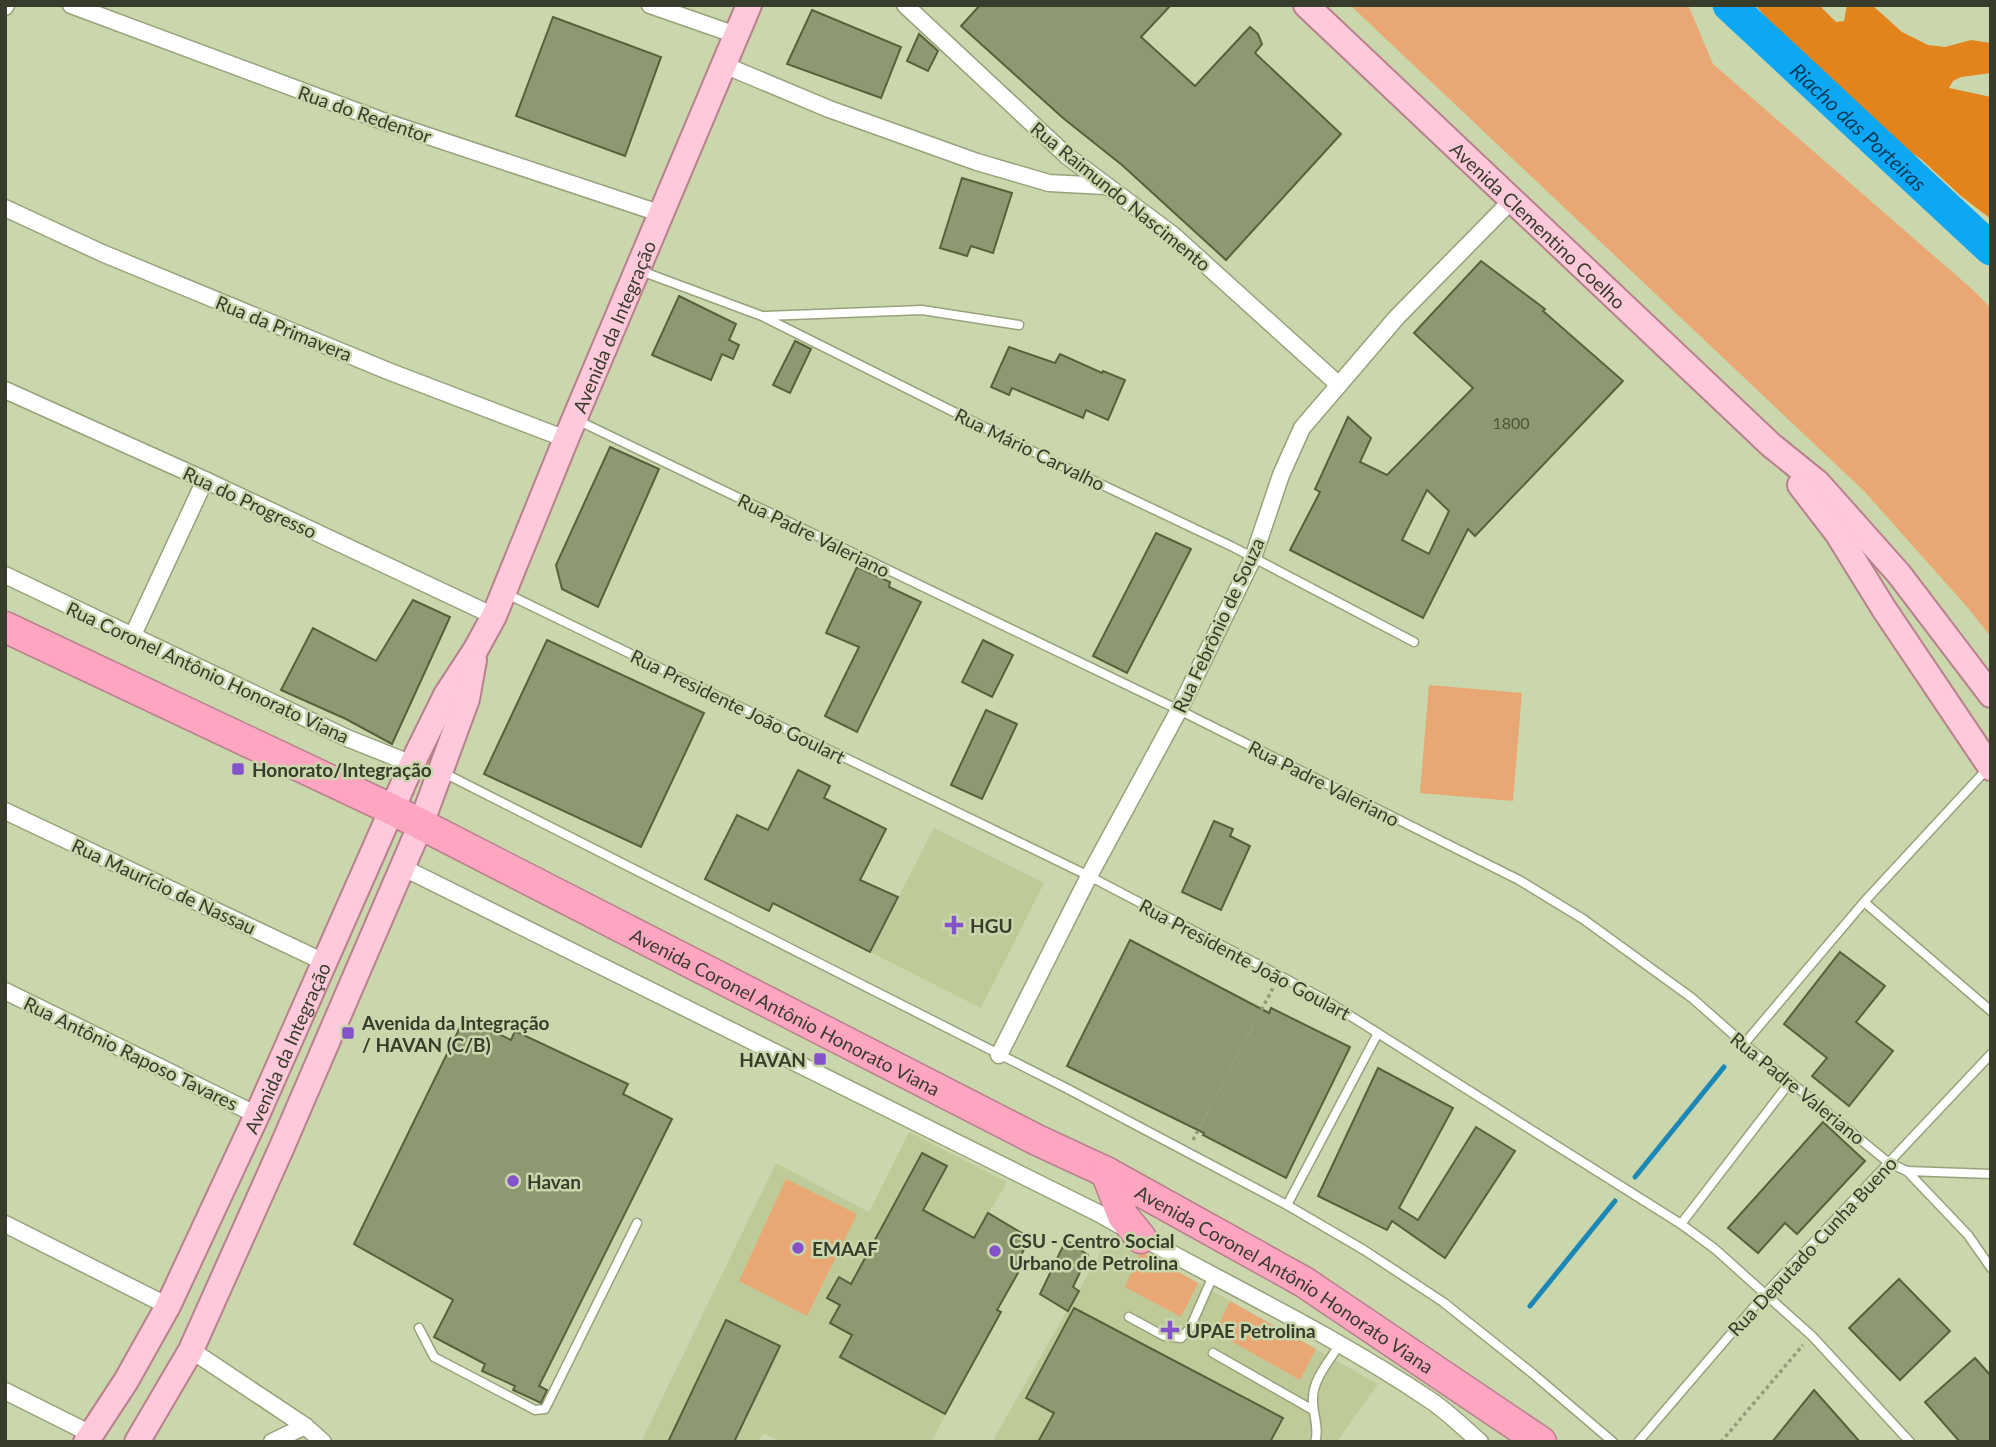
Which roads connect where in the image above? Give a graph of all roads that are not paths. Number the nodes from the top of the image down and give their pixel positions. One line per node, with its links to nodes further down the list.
1 (71, 5): 11 (street, Rua do Redentor)
2 (650, 5): 6 (street)
3 (749, 5): 6 (main road, Avenida da Integração)
4 (905, 5): 8 (street, Rua Raimundo Nascimento)
5 (1307, 5): 9 (main road, Avenida Clementino Coelho)
6 (736, 35): 7 (main road, Avenida da Integração)
7 (724, 65): 8 (street); 11 (main road, Avenida da Integração)
8 (1105, 186): 15 (street, Rua Raimundo Nascimento)
9 (1513, 199): 15 (street, Rua Febrônio de Souza); 18 (main road, Avenida Clementino Coelho)
10 (5, 208): 17 (street, Rua da Primavera)
11 (662, 214): 12 (main road, Avenida da Integração)
12 (639, 270): 13 (lane, Rua Mário Carvalho); 17 (main road, Avenida da Integração)
13 (762, 316): 14 (lane); 20 (lane, Rua Mário Carvalho)
14 (1019, 325)
15 (1339, 385): 20 (street, Rua Febrônio de Souza)
16 (5, 390): 19 (street, Rua do Progresso)
17 (570, 429): 22 (main road, Avenida da Integração); 29 (lane, Rua Padre Valeriano)
18 (1771, 445): 28 (main road, Avenida Clementino Coelho); 30 (main road, Avenida Clementino Coelho)
19 (205, 480): 23 (street, Rua do Progresso); 25 (street)
20 (1253, 558): 26 (lane, Rua Mário Carvalho); 29 (street, Rua Febrônio de Souza)
21 (5, 576): 25 (street, Rua Coronel Antônio Honorato Viana)
22 (504, 592): 23 (main road, Avenida da Integração); 37 (lane, Rua Presidente João Goulart)
23 (494, 616): 27 (main road, Avenida da Integração)
24 (5, 627): 33 (highway, Avenida Coronel Antônio Honorato Viana)
25 (132, 637): 31 (street, Rua Coronel Antônio Honorato Viana)
26 (1414, 642)
27 (476, 649): 31 (main road, Avenida da Integração); 32 (main road, Avenida da Integração)
28 (1991, 695)
29 (1179, 710): 37 (street, Rua Febrônio de Souza); 43 (lane, Rua Padre Valeriano)
30 (1990, 758): 38 (lane)
31 (412, 764): 33 (main road, Avenida da Integração)
32 (440, 771): 35 (main road, Avenida da Integração); 45 (lane)
33 (393, 810): 35 (highway, Avenida Coronel Antônio Honorato Viana); 39 (main road, Avenida da Integração)
34 (5, 811): 39 (street, Rua Maurício de Nassau)
35 (421, 824): 36 (main road, Avenida da Integração); 50 (highway, Avenida Coronel Antônio Honorato Viana)
36 (402, 867): 56 (street); 64 (main road, Avenida da Integração)
37 (1089, 876): 42 (lane, Rua Presidente João Goulart); 45 (street, Rua Febrônio de Souza)
38 (1864, 902): 41 (lane); 43 (lane)
39 (324, 962): 47 (main road, Avenida da Integração)
40 (5, 991): 47 (street, Rua Antônio Raposo Tavares)
41 (1991, 1012)
42 (1378, 1033): 52 (lane); 55 (lane, Rua Presidente João Goulart)
43 (1744, 1044): 46 (lane, Rua Padre Valeriano)
44 (1991, 1054): 48 (lane, Rua Deputado Cunha Bueno)
45 (999, 1055): 52 (lane)
46 (1790, 1082): 48 (lane, Rua Padre Valeriano); 55 (lane)
47 (257, 1115): 60 (main road, Avenida da Integração)
48 (1889, 1163): 49 (lane, Rua Padre Valeriano); 59 (lane, Rua Deputado Cunha Bueno)
49 (1907, 1171): 51 (lane); 57 (lane, Rua Padre Valeriano)
50 (1106, 1172): 56 (highway); 77 (highway, Avenida Coronel Antônio Honorato Viana)
51 (1991, 1174)
52 (1287, 1205): 78 (lane)
53 (636, 1223): 62 (lane)
54 (5, 1224): 60 (street)
55 (1681, 1224): 59 (lane, Rua Presidente João Goulart)
56 (1141, 1238): 58 (street)
57 (1991, 1268)
58 (1213, 1276): 61 (lane); 63 (street)
59 (1765, 1294): 79 (lane, Rua Deputado Cunha Bueno); 80 (lane, Rua Presidente João Goulart)
60 (169, 1306): 66 (main road, Avenida da Integração)
61 (1129, 1317)
62 (419, 1328)
63 (1340, 1344): 69 (lane); 76 (street)
64 (191, 1350): 68 (main road, Avenida da Integração); 70 (street)
65 (1213, 1353): 69 (lane)
66 (126, 1381): 68 (main road); 71 (main road, Avenida da Integração)
67 (5, 1391): 71 (street)
68 (162, 1400): 72 (main road, Avenida da Integração)
69 (1313, 1410): 75 (lane)
70 (305, 1426): 73 (street); 74 (street)
71 (89, 1438)
72 (137, 1442)
73 (272, 1442)
74 (323, 1442)
75 (1315, 1442)
76 (1480, 1442)
77 (1541, 1442)
78 (1613, 1442)
79 (1638, 1442)
80 (1910, 1442)

